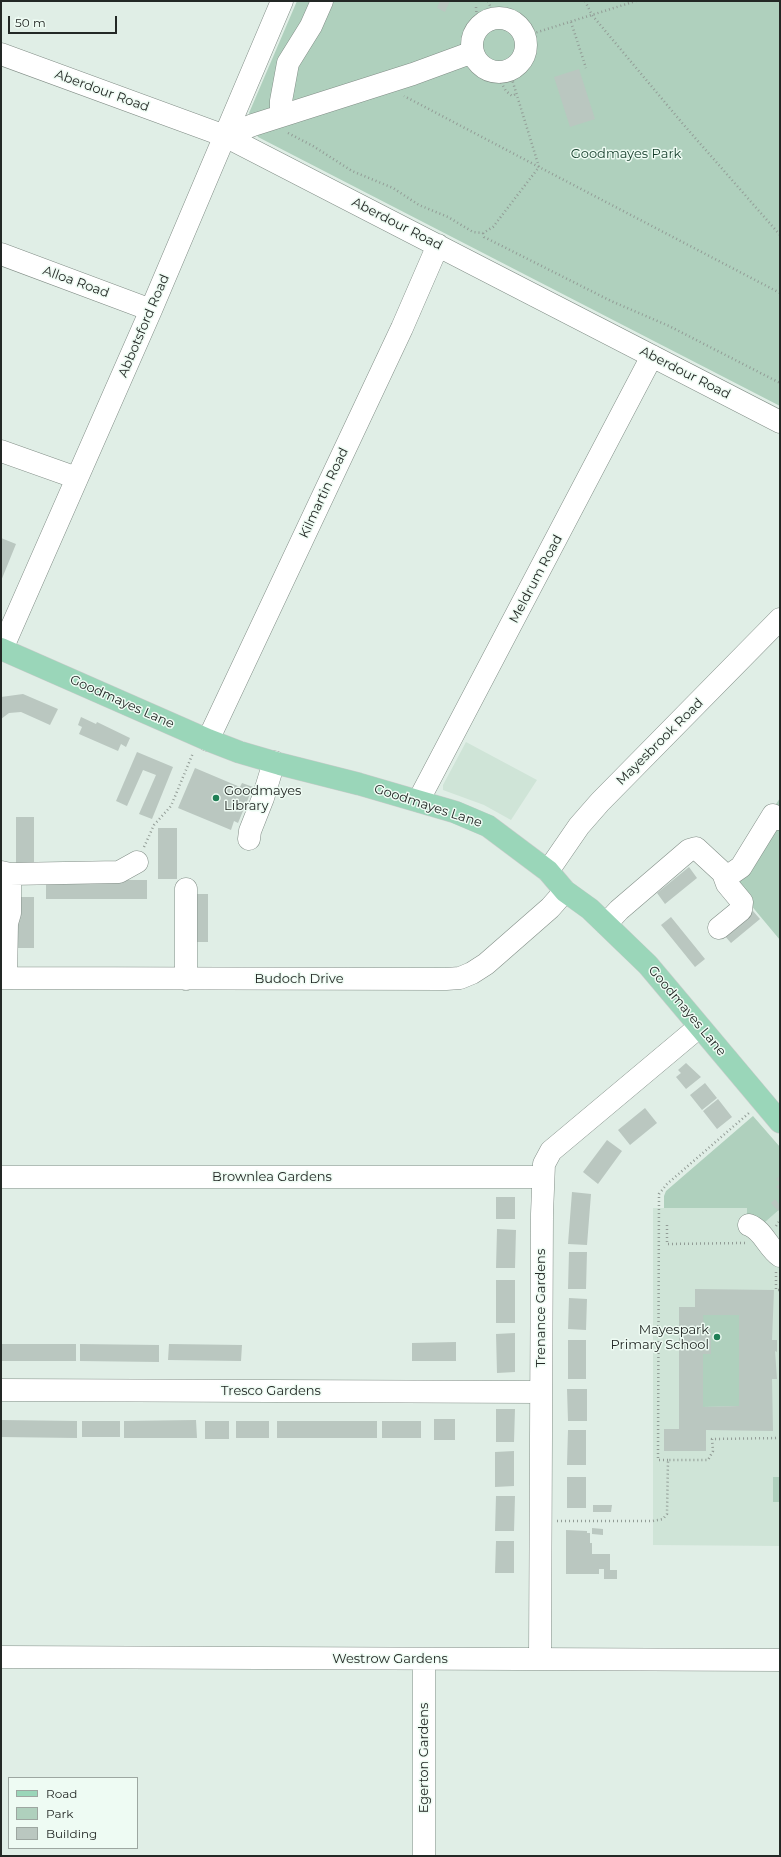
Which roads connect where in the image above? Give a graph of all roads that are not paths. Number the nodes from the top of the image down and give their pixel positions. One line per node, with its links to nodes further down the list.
1 (282, 1): 7 (street, Abbotsford Road)
2 (322, 1): 6 (street)
3 (485, 13): 4 (street); 4 (street)
4 (473, 52): 6 (street)
5 (1, 54): 7 (street, Aberdour Road)
6 (274, 118): 7 (street)
7 (226, 136): 8 (street, Aberdour Road); 10 (street, Abbotsford Road)
8 (438, 245): 11 (street, Aberdour Road); 17 (street, Kilmartin Road)
9 (1, 254): 10 (street, Alloa Road)
10 (151, 310): 14 (street, Abbotsford Road)
11 (652, 356): 12 (street, Aberdour Road); 19 (street, Meldrum Road)
12 (780, 422)
13 (1, 451): 14 (street)
14 (77, 478): 16 (street, Abbotsford Road)
15 (780, 619): 23 (street, Mayesbrook Road)
16 (2, 649): 17 (main road, Goodmayes Lane)
17 (204, 738): 18 (main road, Goodmayes Lane)
18 (274, 762): 19 (main road, Goodmayes Lane); 21 (street)
19 (420, 801): 23 (main road, Goodmayes Lane)
20 (778, 820): 25 (street)
21 (249, 839)
22 (137, 862): 24 (street)
23 (548, 871): 27 (main road, Goodmayes Lane)
24 (5, 873): 30 (street)
25 (723, 873): 28 (street); 29 (street)
26 (186, 889): 31 (street)
27 (565, 891): 28 (main road, Goodmayes Lane); 31 (street, Budoch Drive)
28 (606, 924): 32 (main road, Goodmayes Lane)
29 (719, 928)
30 (4, 978): 31 (street, Budoch Drive)
31 (186, 979)
32 (699, 1026): 33 (main road, Goodmayes Lane); 35 (street, Trenance Gardens)
33 (780, 1122)
34 (1, 1177): 35 (street, Brownlea Gardens)
35 (542, 1177): 39 (street, Trenance Gardens)
36 (747, 1234): 37 (street)
37 (778, 1263)
38 (1, 1390): 39 (street, Tresco Gardens)
39 (541, 1392): 42 (street, Trenance Gardens)
40 (1, 1657): 41 (street, Westrow Gardens)
41 (424, 1659): 42 (street, Westrow Gardens); 44 (street, Egerton Gardens)
42 (540, 1659): 43 (street, Westrow Gardens)
43 (780, 1660)
44 (424, 1856)

